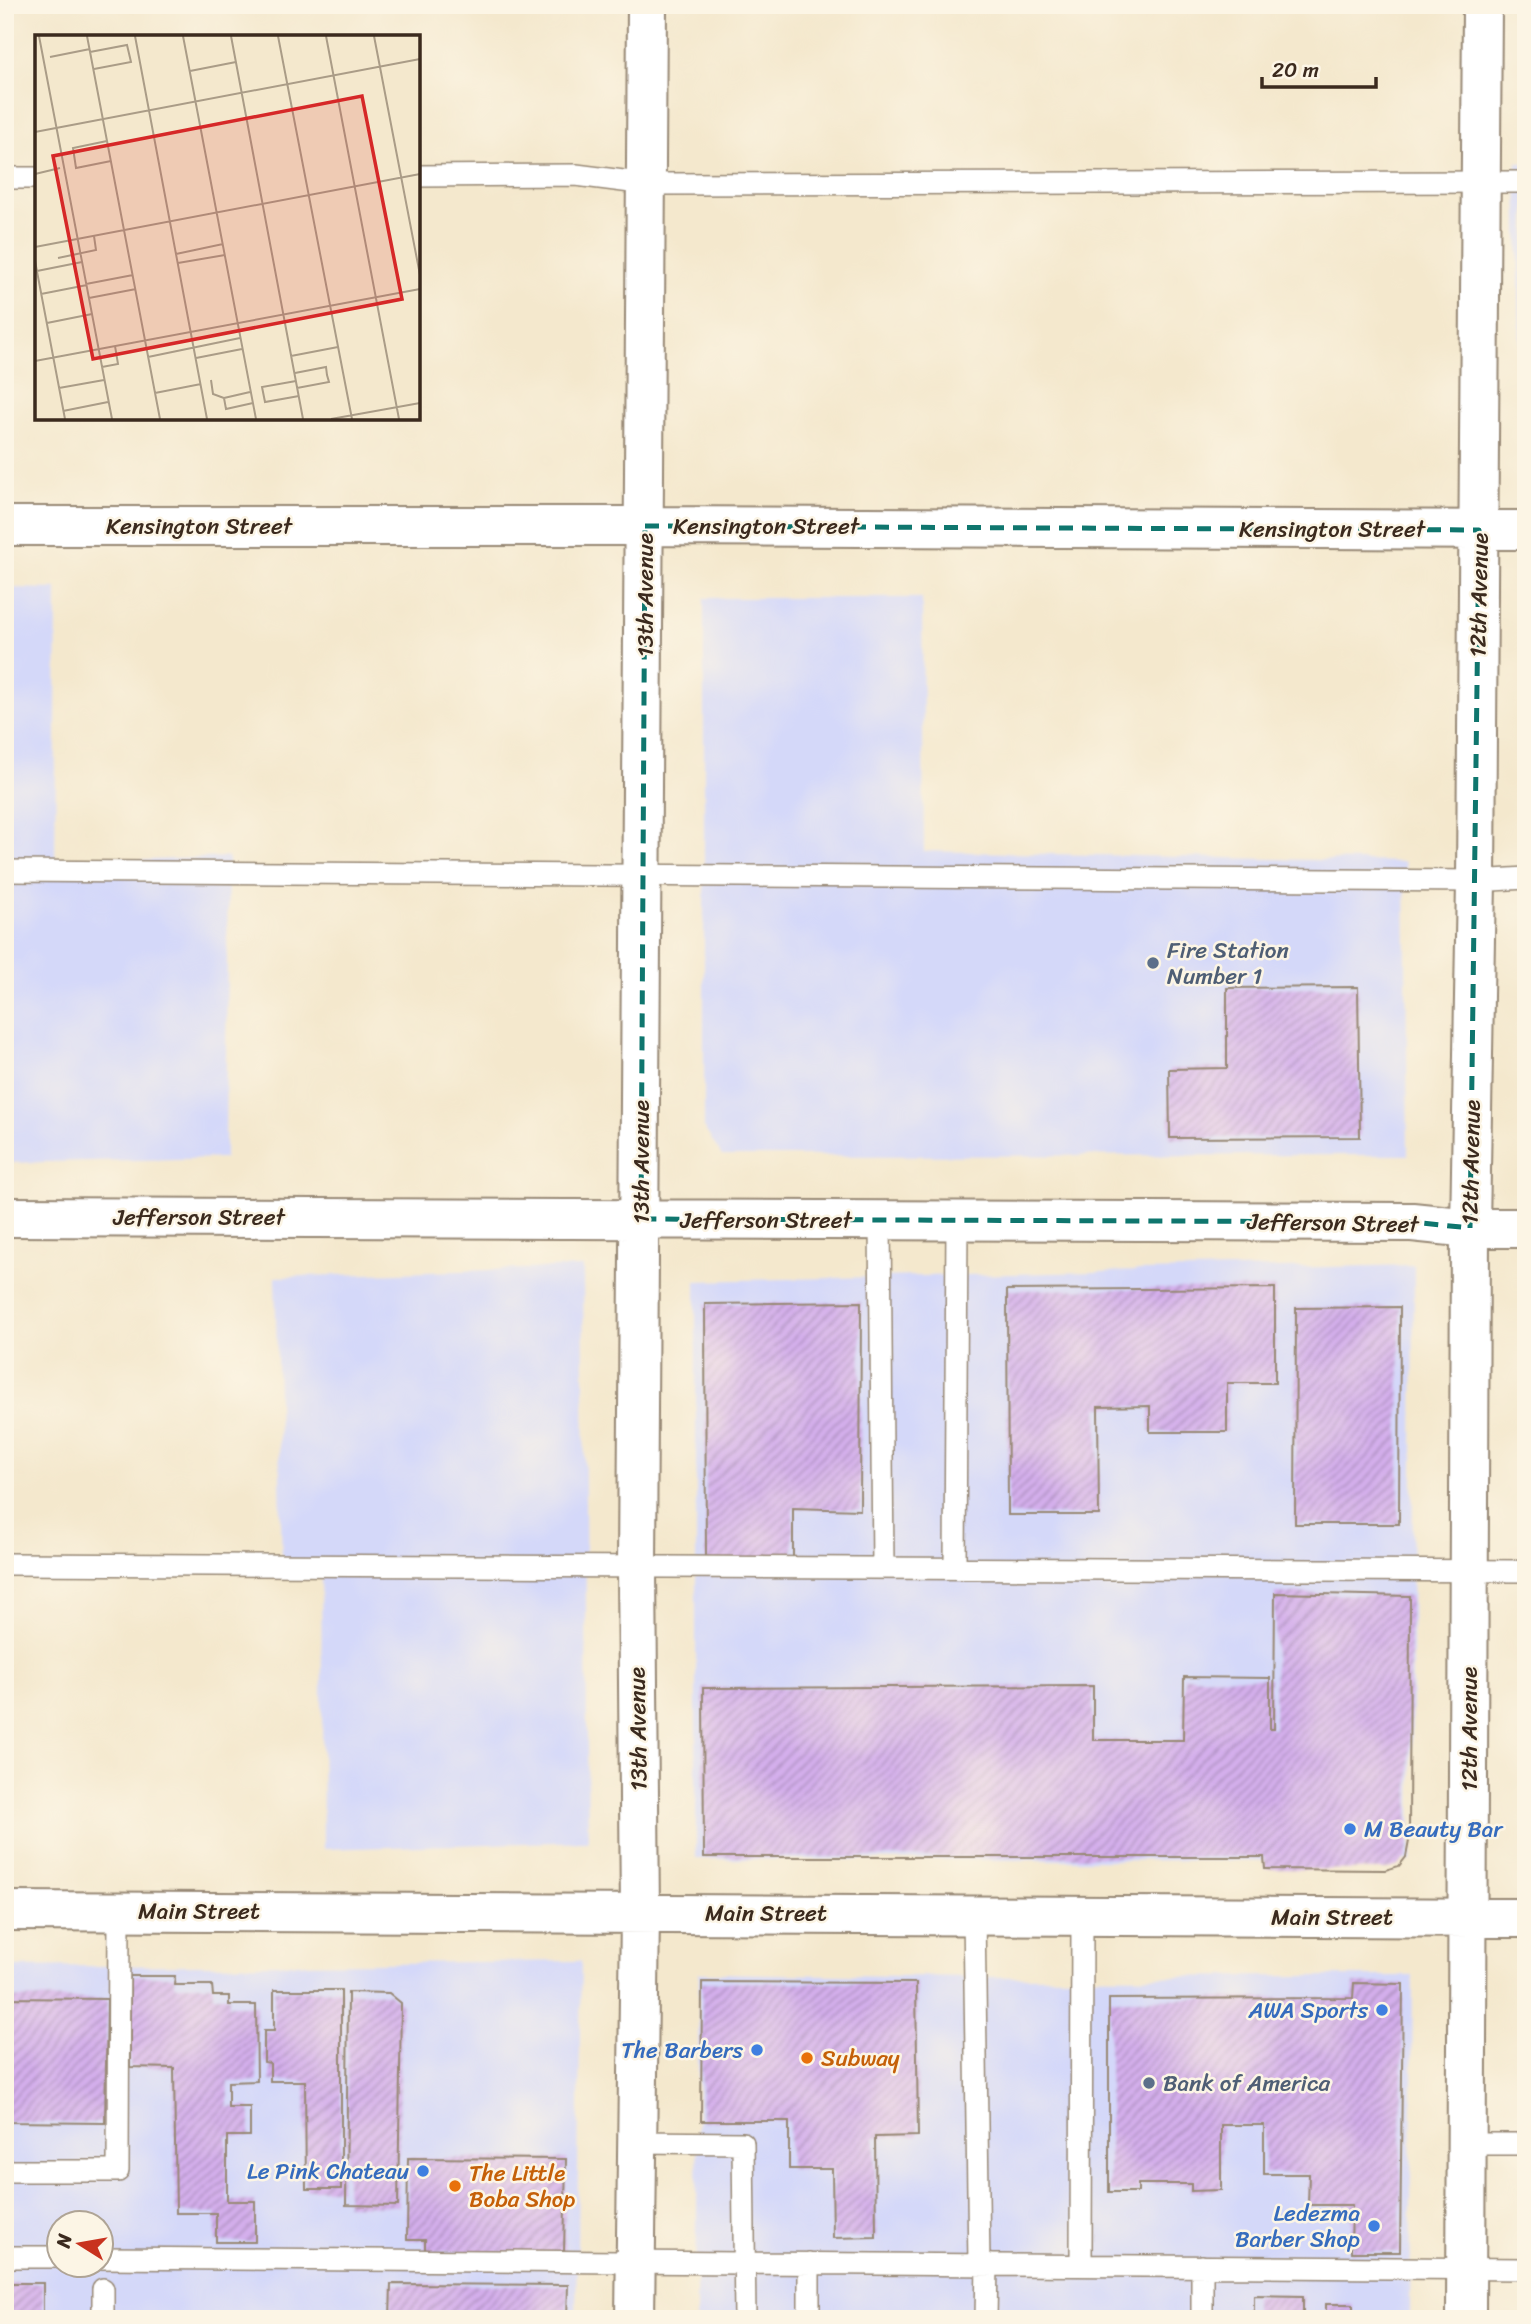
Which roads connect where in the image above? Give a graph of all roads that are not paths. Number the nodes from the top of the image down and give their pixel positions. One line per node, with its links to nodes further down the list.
1 (647, 5): 8 (street, 13th Avenue)
2 (1482, 5): 6 (street, 12th Avenue)
3 (420, 176): 8 (lane)
4 (5, 178): 5 (lane)
5 (35, 178)
6 (1481, 181): 7 (lane); 8 (lane); 11 (street, 12th Avenue)
7 (1526, 182)
8 (646, 184): 10 (street, 13th Avenue)
9 (5, 526): 10 (street, Kensington Street)
10 (645, 526): 11 (street, Kensington Street); 14 (street, 13th Avenue)
11 (1479, 530): 12 (street, Kensington Street); 16 (street, 12th Avenue)
12 (1526, 530)
13 (5, 871): 14 (lane)
14 (643, 876): 16 (lane); 18 (street, 13th Avenue)
15 (1526, 878): 16 (lane)
16 (1476, 881): 21 (street, 12th Avenue)
17 (5, 1217): 18 (street, Jefferson Street)
18 (640, 1219): 19 (street, Jefferson Street); 24 (street, 13th Avenue)
19 (880, 1220): 20 (street, Jefferson Street); 25 (lane)
20 (957, 1220): 21 (street, Jefferson Street); 26 (lane)
21 (1470, 1228): 22 (street, Jefferson Street); 27 (street, 12th Avenue)
22 (1526, 1228)
23 (5, 1564): 24 (lane)
24 (637, 1568): 25 (lane); 31 (street, 13th Avenue)
25 (883, 1569): 26 (lane)
26 (955, 1569): 27 (lane)
27 (1469, 1570): 28 (lane); 34 (street, 12th Avenue)
28 (1526, 1571)
29 (5, 1911): 30 (street, Main Street)
30 (119, 1911): 31 (street, Main Street); 39 (lane)
31 (640, 1913): 32 (street, Main Street); 36 (street, 13th Avenue)
32 (974, 1914): 33 (street, Main Street); 46 (lane)
33 (1082, 1915): 34 (street, Main Street); 47 (lane)
34 (1469, 1917): 35 (street, Main Street); 37 (street, 12th Avenue)
35 (1526, 1918)
36 (637, 2142): 43 (street, 13th Avenue); 44 (lane)
37 (1468, 2144): 38 (lane); 49 (street, 12th Avenue)
38 (1526, 2144)
39 (5, 2171)
40 (5, 2257): 41 (lane)
41 (46, 2258)
42 (116, 2258): 43 (lane)
43 (635, 2262): 44 (lane); 53 (street, 13th Avenue)
44 (744, 2262): 45 (lane); 54 (lane)
45 (809, 2263): 46 (lane); 55 (lane)
46 (983, 2264): 47 (lane); 56 (lane)
47 (1080, 2265): 48 (lane)
48 (1202, 2266): 49 (lane); 57 (lane)
49 (1466, 2268): 50 (lane); 58 (street, 12th Avenue)
50 (1526, 2269)
51 (103, 2289): 52 (lane)
52 (103, 2319)
53 (635, 2319)
54 (745, 2319)
55 (809, 2319)
56 (986, 2319)
57 (1202, 2319)
58 (1466, 2319)

